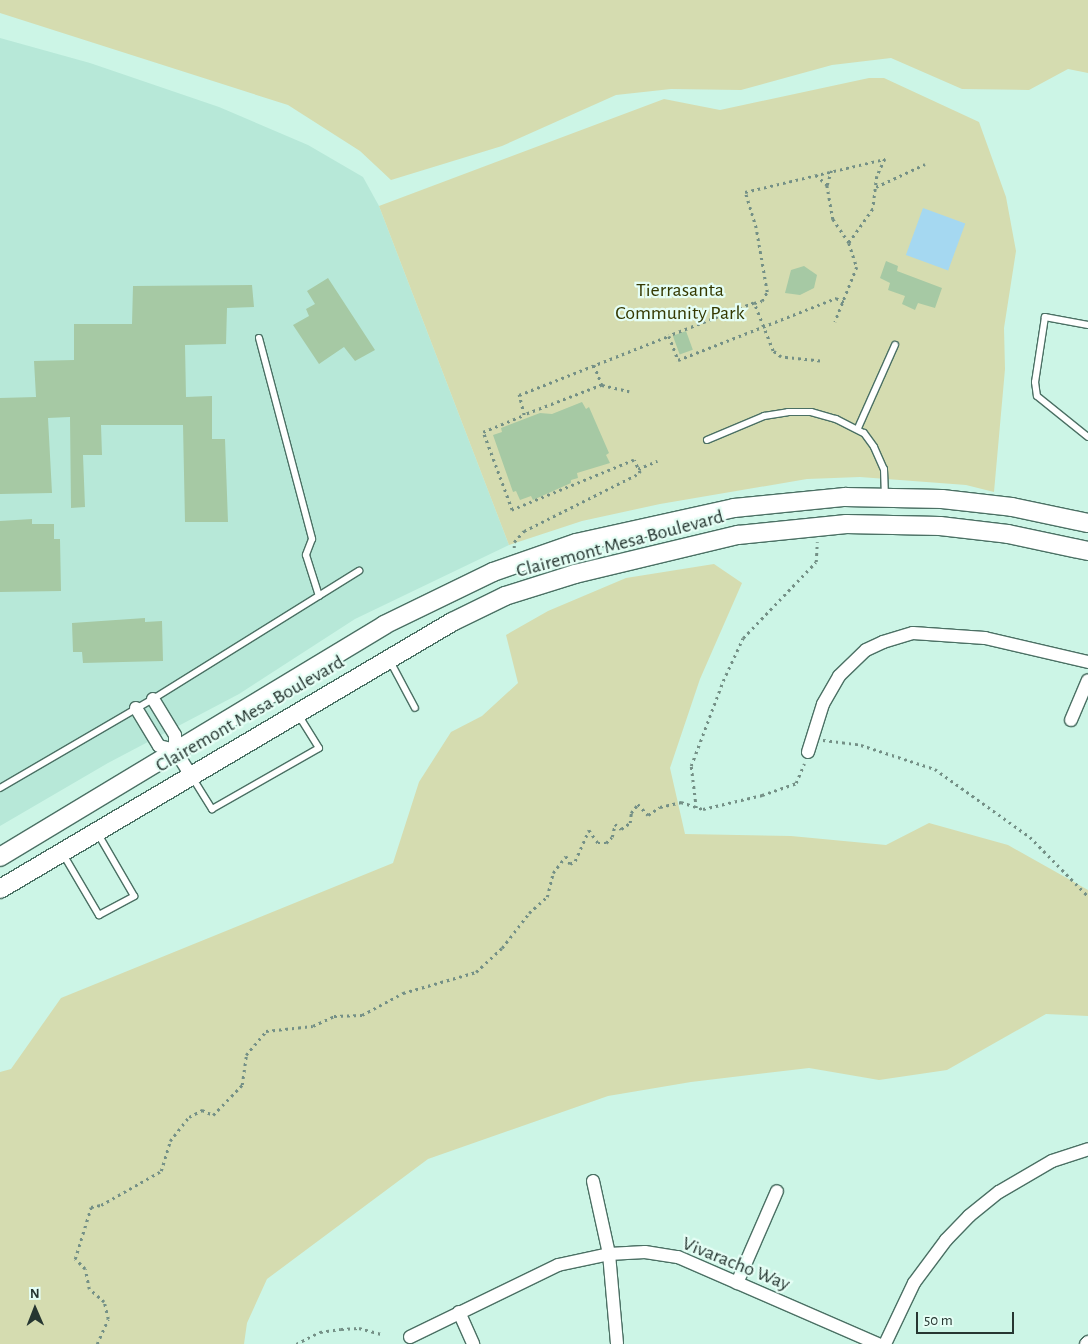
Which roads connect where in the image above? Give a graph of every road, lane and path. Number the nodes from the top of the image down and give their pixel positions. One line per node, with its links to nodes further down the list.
1 (925, 164): 5 (path)
2 (831, 171): 3 (path); 4 (path); 5 (path)
3 (816, 175): 4 (path); 8 (path)
4 (827, 185): 6 (path)
5 (876, 187): 6 (path)
6 (849, 243): 7 (path)
7 (844, 302): 9 (path); 11 (path)
8 (754, 303): 11 (path); 12 (path)
9 (835, 322)
10 (1088, 325): 21 (lane)
11 (764, 327): 12 (path); 15 (path)
12 (669, 336): 16 (path)
13 (259, 338): 32 (lane)
14 (895, 345): 20 (lane)
15 (820, 361)
16 (594, 365): 17 (path); 19 (path)
17 (602, 385): 18 (path); 19 (path)
18 (629, 391)
19 (524, 415): 24 (path)
20 (858, 428): 22 (lane); 25 (lane)
21 (1088, 437)
22 (707, 440)
23 (657, 461): 24 (path)
24 (638, 468): 29 (path)
25 (885, 497): 26 (main road, Clairemont Mesa Boulevard); 27 (main road); 42 (main road, Clairemont Mesa Boulevard)
26 (1088, 523)
27 (846, 524): 28 (main road, Clairemont Mesa Boulevard); 30 (main road, Clairemont Mesa Boulevard)
28 (818, 527): 33 (main road, Clairemont Mesa Boulevard); 46 (path)
29 (514, 548)
30 (1088, 551)
31 (360, 571): 32 (lane)
32 (319, 596): 36 (lane)
33 (388, 658): 38 (lane); 39 (main road, Clairemont Mesa Boulevard)
34 (1088, 662): 41 (street)
35 (1088, 680): 40 (street)
36 (153, 699): 37 (lane); 42 (street)
37 (136, 708): 42 (street); 45 (lane)
38 (415, 708)
39 (296, 712): 44 (main road, Clairemont Mesa Boulevard); 44 (lane)
40 (1071, 720)
41 (814, 739): 43 (street); 51 (path)
42 (175, 750): 44 (street); 49 (main road, Clairemont Mesa Boulevard)
43 (808, 752): 46 (path)
44 (190, 774): 47 (main road, Clairemont Mesa Boulevard)
45 (0, 788)
46 (696, 808): 60 (path)
47 (96, 830): 48 (main road, Clairemont Mesa Boulevard); 48 (lane)
48 (62, 851): 50 (main road, Clairemont Mesa Boulevard)
49 (0, 857)
50 (0, 889)
51 (1088, 896)
52 (1088, 1149): 65 (street)
53 (594, 1181): 55 (street)
54 (777, 1191): 56 (street)
55 (609, 1254): 56 (street, Vivaracho Way); 57 (street, Vivaracho Way); 63 (street)
56 (737, 1282): 64 (street, Vivaracho Way)
57 (459, 1312): 59 (street, Vivaracho Way); 62 (street)
58 (381, 1334): 61 (path)
59 (410, 1337)
60 (97, 1344)
61 (296, 1344)
62 (473, 1344)
63 (617, 1344)
64 (878, 1344)
65 (885, 1344)

